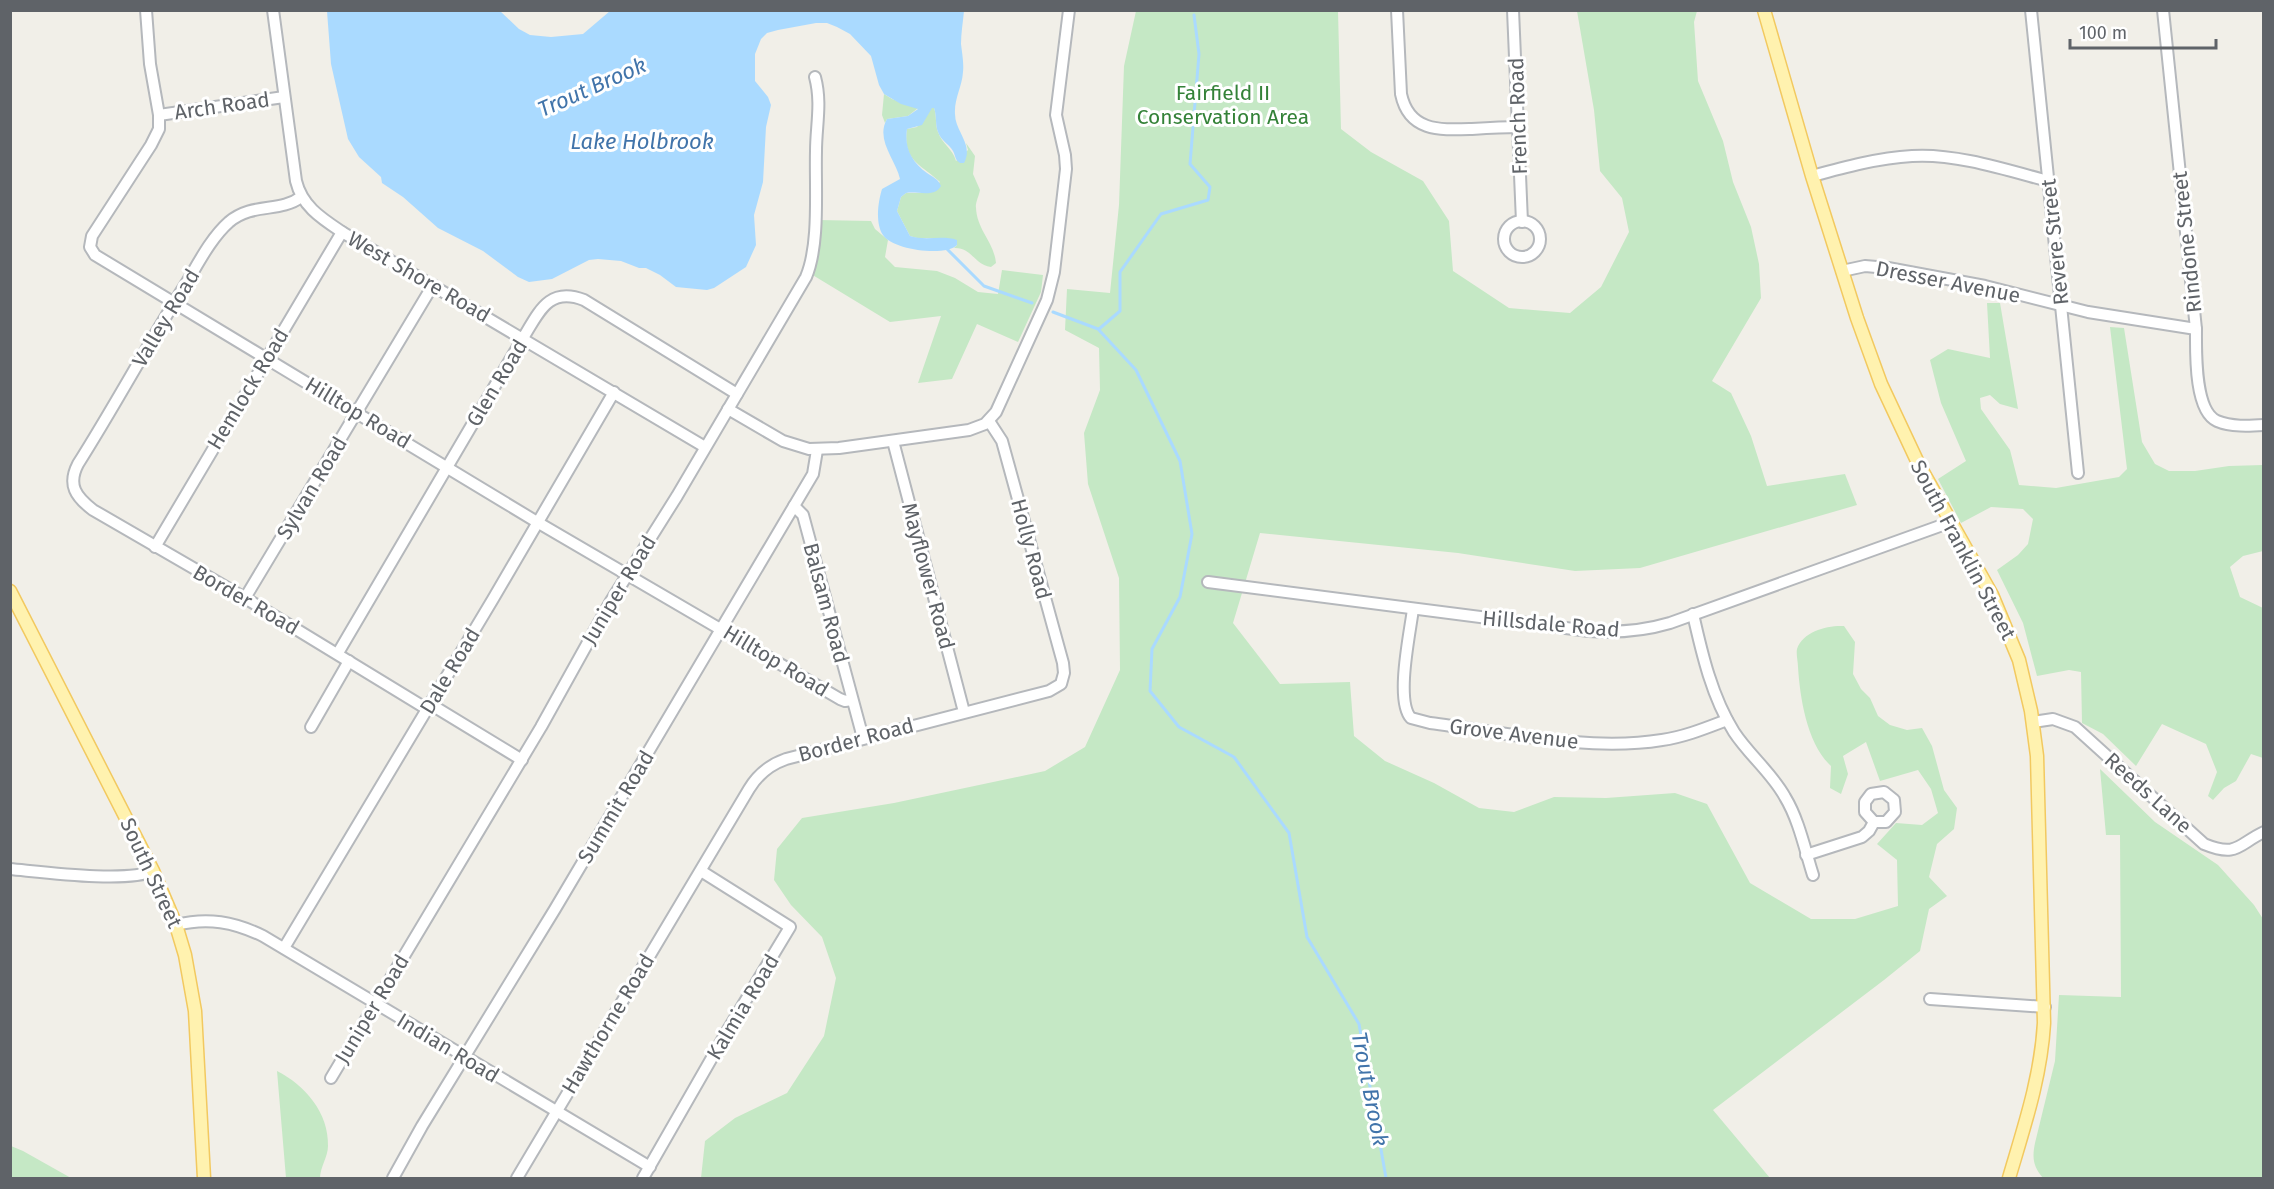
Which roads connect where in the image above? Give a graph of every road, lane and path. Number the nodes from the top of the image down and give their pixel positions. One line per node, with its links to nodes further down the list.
1 (273, 10): 10 (street)
2 (1069, 10): 29 (street)
3 (1397, 10): 12 (street)
4 (1514, 10): 12 (street, French Road)
5 (1764, 10): 13 (main road, South Franklin Street)
6 (2031, 10): 14 (street, Revere Street)
7 (2163, 10): 22 (street, Rindone Street)
8 (148, 11): 11 (street, Hilltop Road)
9 (815, 77): 26 (street, Juniper Road)
10 (284, 97): 11 (street, Arch Road); 15 (street)
11 (159, 115): 20 (street, Hilltop Road)
12 (1518, 127): 16 (street, French Road)
13 (1812, 176): 14 (street); 18 (main road, South Franklin Street)
14 (2048, 181): 21 (street, Revere Street)
15 (301, 197): 17 (street, West Shore Road); 20 (street, Valley Road)
16 (1522, 222)
17 (342, 232): 19 (street, West Shore Road); 24 (street, Hemlock Road)
18 (1842, 271): 21 (street, Dresser Avenue); 39 (main road, South Franklin Street)
19 (433, 285): 23 (street, West Shore Road); 28 (street, Sylvan Road)
20 (174, 303): 24 (street, Hilltop Road); 36 (street, Valley Road)
21 (2061, 305): 22 (street, Dresser Avenue); 35 (street, Revere Street)
22 (2196, 329): 30 (street, Rindone Street)
23 (523, 338): 25 (street, West Shore Road); 26 (street, Glen Road); 34 (street, Glen Road)
24 (265, 358): 28 (street, Hilltop Road); 40 (street, Hemlock Road)
25 (614, 392): 32 (street, West Shore Road); 38 (street, Dale Road)
26 (737, 393): 27 (street, Juniper Road)
27 (728, 409): 32 (street, Juniper Road); 33 (street)
28 (357, 414): 34 (street, Hilltop Road); 44 (street, Sylvan Road)
29 (989, 421): 31 (street); 50 (street, Holly Road)
30 (2264, 425)
31 (893, 441): 33 (street); 53 (street, Mayflower Road)
32 (705, 447): 41 (street, Juniper Road)
33 (817, 450): 37 (street, Summit Road)
34 (447, 466): 38 (street, Hilltop Road); 48 (street, Glen Road)
35 (2078, 473)
36 (73, 485): 40 (street, Border Road)
37 (794, 506): 47 (street, Summit Road); 51 (street, Balsam Road)
38 (537, 522): 41 (street, Hilltop Road); 52 (street, Dale Road)
39 (1951, 522): 46 (street, Hillsdale Road); 55 (main road, South Franklin Street)
40 (154, 547): 44 (street, Border Road)
41 (627, 575): 47 (street, Hilltop Road); 58 (street, Juniper Road)
42 (1208, 582): 45 (street, Hillsdale Road)
43 (10, 591): 64 (main road, South Street)
44 (245, 598): 48 (street, Border Road)
45 (1413, 609): 46 (street, Hillsdale Road); 54 (street, Grove Avenue)
46 (1694, 614): 54 (street)
47 (722, 630): 51 (street, Hilltop Road); 71 (street, Summit Road)
48 (338, 653): 49 (street, Border Road)
49 (349, 661): 52 (street, Border Road); 56 (street)
50 (1062, 680): 53 (street, Border Road)
51 (852, 700): 57 (street, Balsam Road)
52 (428, 706): 58 (street, Border Road); 67 (street, Dale Road)
53 (964, 712): 57 (street, Border Road)
54 (1727, 720): 61 (street)
55 (2033, 722): 60 (street, Reeds Lane); 70 (main road, South Franklin Street)
56 (311, 727)
57 (863, 738): 63 (street, Border Road)
58 (522, 760): 69 (street, Juniper Road)
59 (1874, 822): 61 (street)
60 (2264, 832)
61 (1806, 855): 65 (street)
62 (10, 869): 64 (street)
63 (701, 871): 73 (street, Hawthorne Road); 74 (street, Kalmia Road)
64 (153, 872): 66 (main road, South Street)
65 (1814, 875)
66 (176, 925): 67 (street, Indian Road); 75 (main road, South Street)
67 (284, 948): 69 (street, Indian Road)
68 (1930, 999): 70 (street)
69 (375, 1004): 71 (street, Indian Road); 72 (street, Juniper Road)
70 (2045, 1006): 79 (main road, South Franklin Street)
71 (465, 1058): 73 (street, Indian Road); 76 (street, Summit Road)
72 (331, 1078)
73 (555, 1112): 74 (street, Indian Road); 77 (street, Hawthorne Road)
74 (650, 1167): 78 (street, Kalmia Road)
75 (204, 1179)
76 (393, 1179)
77 (517, 1179)
78 (643, 1179)
79 (2008, 1179)

